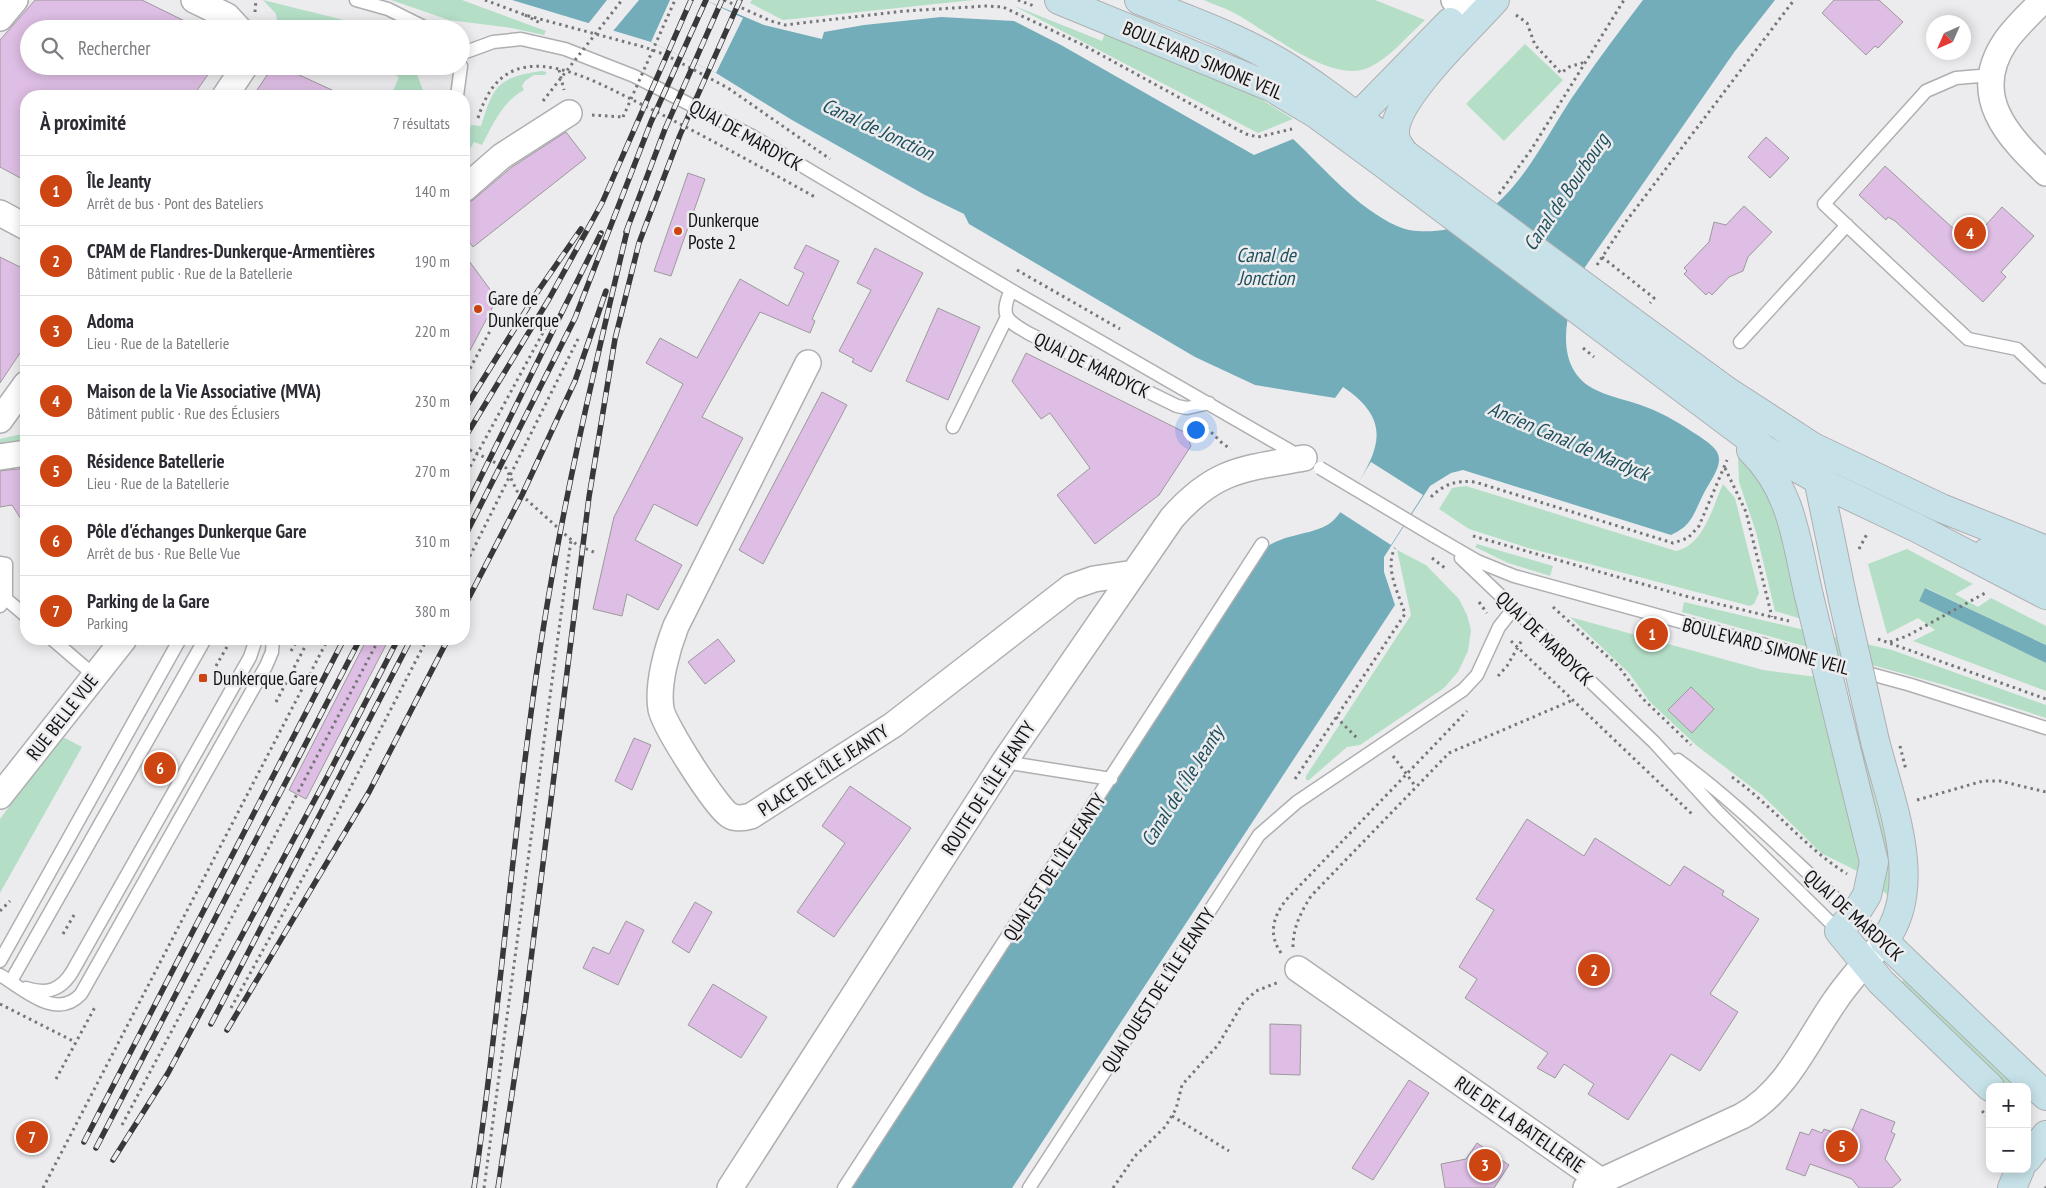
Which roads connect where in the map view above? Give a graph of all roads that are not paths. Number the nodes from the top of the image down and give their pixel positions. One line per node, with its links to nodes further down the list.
1 (15, 0): 8 (street)
2 (194, 0): 9 (street)
3 (356, 0): 10 (lane)
4 (1060, 0): 18 (main road, BOULEVARD SIMONE VEIL)
5 (1139, 0): 18 (main road, BOULEVARD SIMONE VEIL)
6 (2043, 0): 14 (street)
7 (1480, 5): 18 (main road); 19 (main road)
8 (0, 18)
9 (231, 20)
10 (410, 20)
11 (470, 49): 25 (lane, QUAI DE MARDYCK)
12 (239, 75): 15 (street)
13 (460, 75): 16 (lane)
14 (1992, 75): 20 (street); 24 (lane)
15 (229, 90)
16 (459, 90)
17 (569, 113): 21 (street)
18 (1357, 131): 19 (main road, BOULEVARD SIMONE VEIL)
19 (1396, 160): 27 (main road, BOULEVARD SIMONE VEIL, bridge)
20 (2046, 173)
21 (470, 184)
22 (0, 213): 23 (street)
23 (20, 224)
24 (1846, 225): 28 (lane); 30 (lane)
25 (1011, 290): 26 (lane); 32 (lane, QUAI DE MARDYCK)
26 (1006, 317): 32 (lane, QUAI DE MARDYCK); 35 (lane)
27 (1623, 330): 33 (main road); 36 (main road)
28 (1740, 342)
29 (808, 363): 47 (street, PLACE DE L'ÎLE JEANTY)
30 (2046, 377)
31 (20, 392): 34 (street)
32 (1209, 403): 39 (lane, QUAI DE MARDYCK)
33 (1714, 414): 40 (main road); 64 (main road, bridge)
34 (0, 420)
35 (953, 427)
36 (1801, 439): 40 (main road); 44 (main road)
37 (20, 453): 38 (street)
38 (0, 457)
39 (1312, 463): 42 (lane, QUAI DE MARDYCK, bridge); 47 (street, ROUTE DE L'ÎLE JEANTY)
40 (1819, 481): 41 (main road); 65 (main road, bridge)
41 (1917, 528): 46 (main road); 48 (main road)
42 (1434, 536): 50 (lane, QUAI DE MARDYCK); 59 (lane, BOULEVARD SIMONE VEIL)
43 (1262, 544): 62 (lane, QUAI EST DE L'ÎLE JEANTY)
44 (2046, 550)
45 (0, 563): 49 (lane)
46 (2046, 570)
47 (1134, 572): 61 (street, ROUTE DE L'ÎLE JEANTY)
48 (2046, 595)
49 (3, 603): 51 (lane)
50 (1514, 608): 60 (lane, QUAI DE MARDYCK); 79 (lane, QUAI OUEST DE L'ÎLE JEANTY)
51 (20, 613)
52 (59, 645): 58 (lane)
53 (119, 645): 58 (street, RUE BELLE VUE)
54 (177, 645): 66 (lane)
55 (201, 645): 69 (lane)
56 (254, 645): 69 (lane)
57 (273, 645): 69 (lane)
58 (95, 676): 63 (street, RUE BELLE VUE)
59 (2046, 728)
60 (1654, 742): 64 (lane, QUAI DE MARDYCK); 64 (lane, QUAI DE MARDYCK)
61 (1004, 762): 62 (lane); 77 (street, ROUTE DE L'ÎLE JEANTY)
62 (1111, 779): 78 (lane, QUAI EST DE L'ÎLE JEANTY)
63 (0, 796)
64 (1846, 923): 65 (lane, QUAI DE MARDYCK); 67 (main road, QUAI DE MARDYCK)
65 (1884, 941): 67 (street, RUE DE LA BATELLERIE); 71 (main road, QUAI DE MARDYCK)
66 (0, 961)
67 (1865, 964): 70 (main road, QUAI DE MARDYCK); 76 (street, RUE DE LA BATELLERIE)
68 (1298, 969): 76 (street, RUE DE LA BATELLERIE)
69 (5, 978)
70 (1986, 1083)
71 (2046, 1096)
72 (2031, 1124): 73 (main road)
73 (2046, 1135): 74 (main road)
74 (2031, 1154)
75 (2018, 1173): 80 (main road)
76 (1593, 1184)
77 (730, 1188)
78 (844, 1188)
79 (1030, 1188)
80 (2012, 1188)

